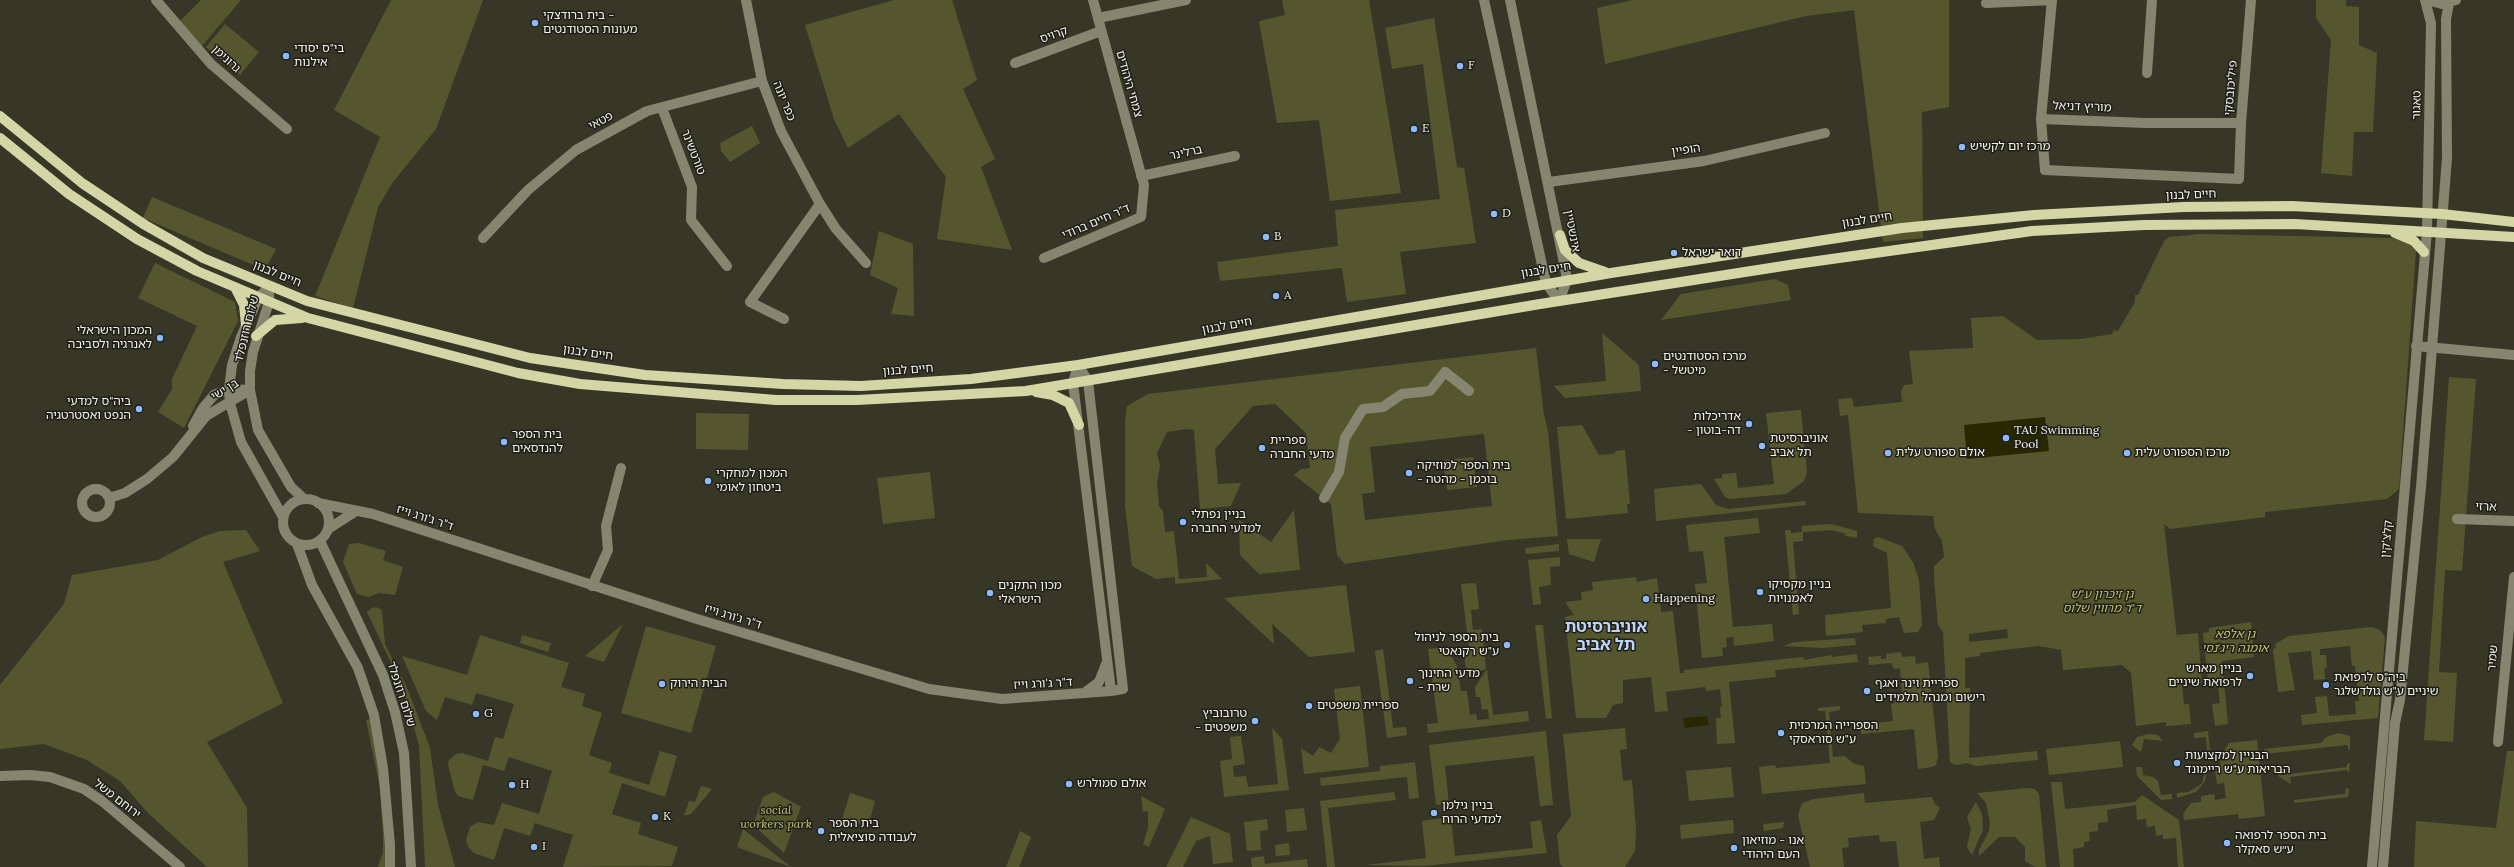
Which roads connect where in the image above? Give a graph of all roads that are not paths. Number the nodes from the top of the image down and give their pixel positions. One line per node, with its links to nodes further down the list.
1 (156, 0): 22 (street, גרונימן)
2 (746, 0): 17 (street, כפר יונה)
3 (1093, 0): 13 (street, צמחי היהודים)
4 (1186, 0): 13 (street)
5 (1484, 0): 44 (street)
6 (1510, 0): 27 (street, אינשטיין)
7 (2052, 0): 12 (street); 20 (street, מוריץ דניאל)
8 (2152, 0): 16 (street)
9 (2251, 0): 21 (street, פיליכובסקי)
10 (2426, 0): 11 (street); 29 (street, טאגור)
11 (2452, 2): 30 (street)
12 (1986, 3)
13 (1098, 18): 14 (street, צמחי היהודים)
14 (1101, 31): 15 (street, קרויס); 26 (street, צמחי היהודים)
15 (1015, 63)
16 (2148, 73)
17 (762, 81): 18 (street, פטאי); 28 (street, כפר יונה)
18 (662, 108): 37 (street, פטאי); 41 (street, טורטשינר)
19 (0, 116): 45 (main road, חיים לבנון)
20 (2041, 119): 21 (street, מוריץ דניאל); 21 (street, פיליכובסקי)
21 (2241, 123)
22 (287, 129)
23 (1825, 133): 27 (street, הופיין)
24 (0, 138): 46 (main road)
25 (1236, 156): 26 (street, ברלינר)
26 (1141, 176): 39 (street, ד"ר חיים ברודי)
27 (1549, 182): 35 (street, אינשטיין)
28 (820, 204): 40 (street, כפר יונה); 51 (street)
29 (2428, 213): 30 (main road, חיים לבנון); 33 (street, קלצ'קין); 42 (main road, חיים לבנון)
30 (2442, 214): 31 (main road, חיים לבנון); 34 (street)
31 (2514, 222)
32 (2382, 229): 33 (main road); 38 (main road); 48 (main road)
33 (2427, 231): 34 (main road); 38 (street, קלצ'קין)
34 (2441, 232): 36 (main road); 55 (street)
35 (1560, 235): 42 (main road); 43 (street, אינשטיין)
36 (2514, 237)
37 (483, 238)
38 (2424, 252): 54 (street, קלצ'קין)
39 (1044, 258)
40 (866, 262)
41 (727, 266)
42 (1611, 273): 43 (main road, חיים לבנון)
43 (1567, 280): 44 (main road, חיים לבנון); 48 (street, אינשטיין)
44 (1546, 283): 48 (street); 57 (main road, חיים לבנון)
45 (270, 286): 47 (street, שלום רוזנפלד); 49 (street, שלום רוזנפלד); 57 (main road, חיים לבנון)
46 (235, 287): 47 (main road); 52 (main road)
47 (258, 298): 49 (main road); 52 (street, שלום רוזנפלד)
48 (1559, 301): 58 (main road)
49 (269, 302): 50 (main road); 53 (street, שלום רוזנפלד)
50 (308, 318): 53 (main road); 62 (main road)
51 (784, 319)
52 (246, 325): 60 (street, שלום רוזנפלד)
53 (256, 336): 61 (street, שלום רוזנפלד)
54 (2416, 346): 55 (street); 90 (street, קלצ'קין)
55 (2432, 347): 56 (street); 91 (street)
56 (2514, 355)
57 (1078, 365): 58 (street, ד"ר ג'ורג וייז); 59 (street)
58 (1088, 381): 59 (main road); 83 (street, ד"ר ג'ורג וייז)
59 (1073, 383): 62 (main road); 65 (street)
60 (229, 389): 61 (street, בן ישי); 64 (street, שלום רוזנפלד); 66 (street, בן ישי)
61 (250, 390): 64 (street, בן ישי); 70 (street, שלום רוזנפלד)
62 (1026, 390): 65 (main road)
63 (1469, 392): 69 (street)
64 (230, 402): 66 (street, בן ישי); 73 (street, שלום רוזנפלד)
65 (1079, 424): 82 (street)
66 (184, 444): 68 (street, בן ישי)
67 (622, 468): 80 (street)
68 (110, 498)
69 (1324, 498)
70 (304, 499): 71 (street); 73 (street)
71 (318, 503): 72 (street, ד"ר ג'ורג וייז); 76 (street)
72 (356, 510): 76 (street); 80 (street, ד"ר ג'ורג וייז)
73 (283, 517): 78 (street)
74 (2457, 519): 75 (street, ארזי)
75 (2514, 521)
76 (328, 529): 77 (street)
77 (320, 541): 78 (street); 89 (street, שלום רוזנפלד)
78 (297, 544): 88 (street)
79 (2514, 577): 81 (street, שמיר)
80 (592, 586): 84 (street, ד"ר ג'ורג וייז)
81 (2511, 630): 85 (street, שמיר)
82 (1107, 652): 83 (street); 84 (street)
83 (1111, 691): 84 (street, ד"ר ג'ורג וייז)
84 (1076, 695)
85 (2498, 742)
86 (1, 777): 87 (street, ירוחם משל)
87 (180, 867)
88 (390, 867)
89 (411, 867)
90 (2372, 867)
91 (2383, 867)

